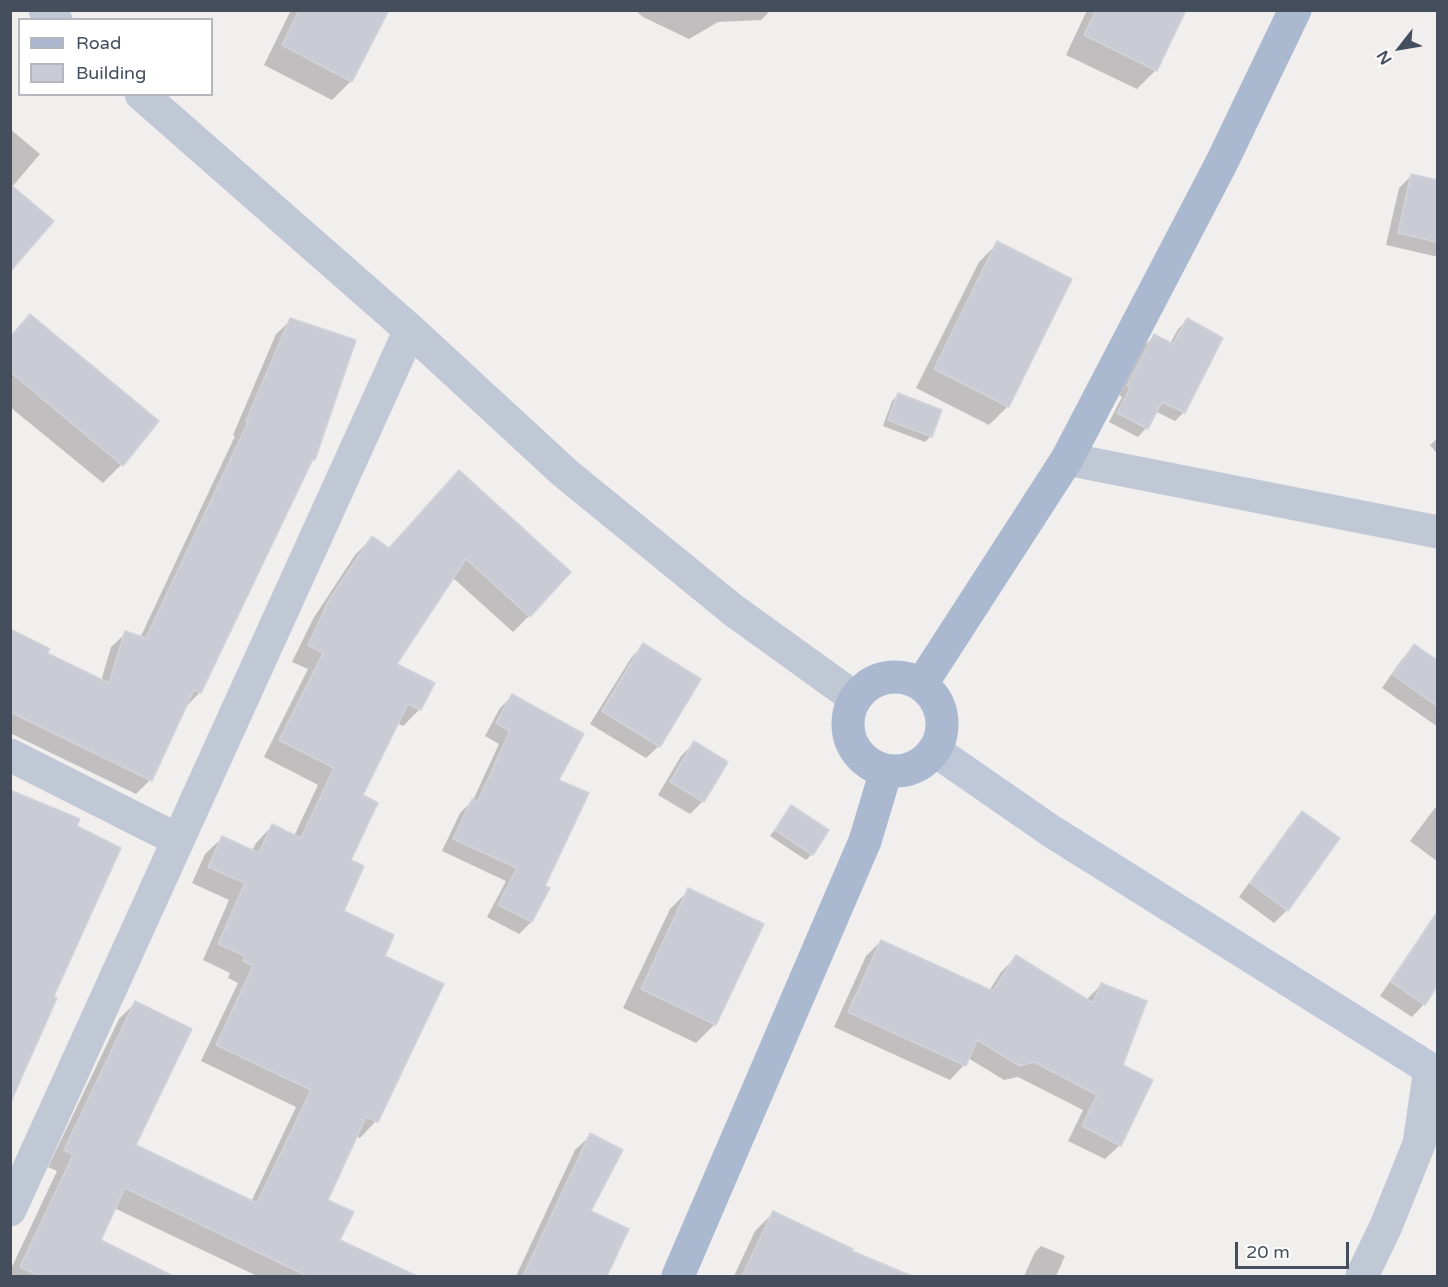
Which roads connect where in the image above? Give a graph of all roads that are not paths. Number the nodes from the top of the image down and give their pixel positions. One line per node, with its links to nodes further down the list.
1 (1295, 10): 4 (main road)
2 (143, 96): 3 (street)
3 (410, 330): 7 (street); 11 (street)
4 (1067, 459): 5 (street); 6 (main road)
5 (1437, 532)
6 (921, 685): 7 (main road); 8 (main road)
7 (855, 698): 10 (main road)
8 (934, 750): 10 (main road); 12 (street)
9 (10, 755): 11 (street)
10 (886, 771): 14 (main road)
11 (178, 840): 13 (street)
12 (1434, 1072): 15 (street)
13 (10, 1210)
14 (678, 1276)
15 (1362, 1276)

